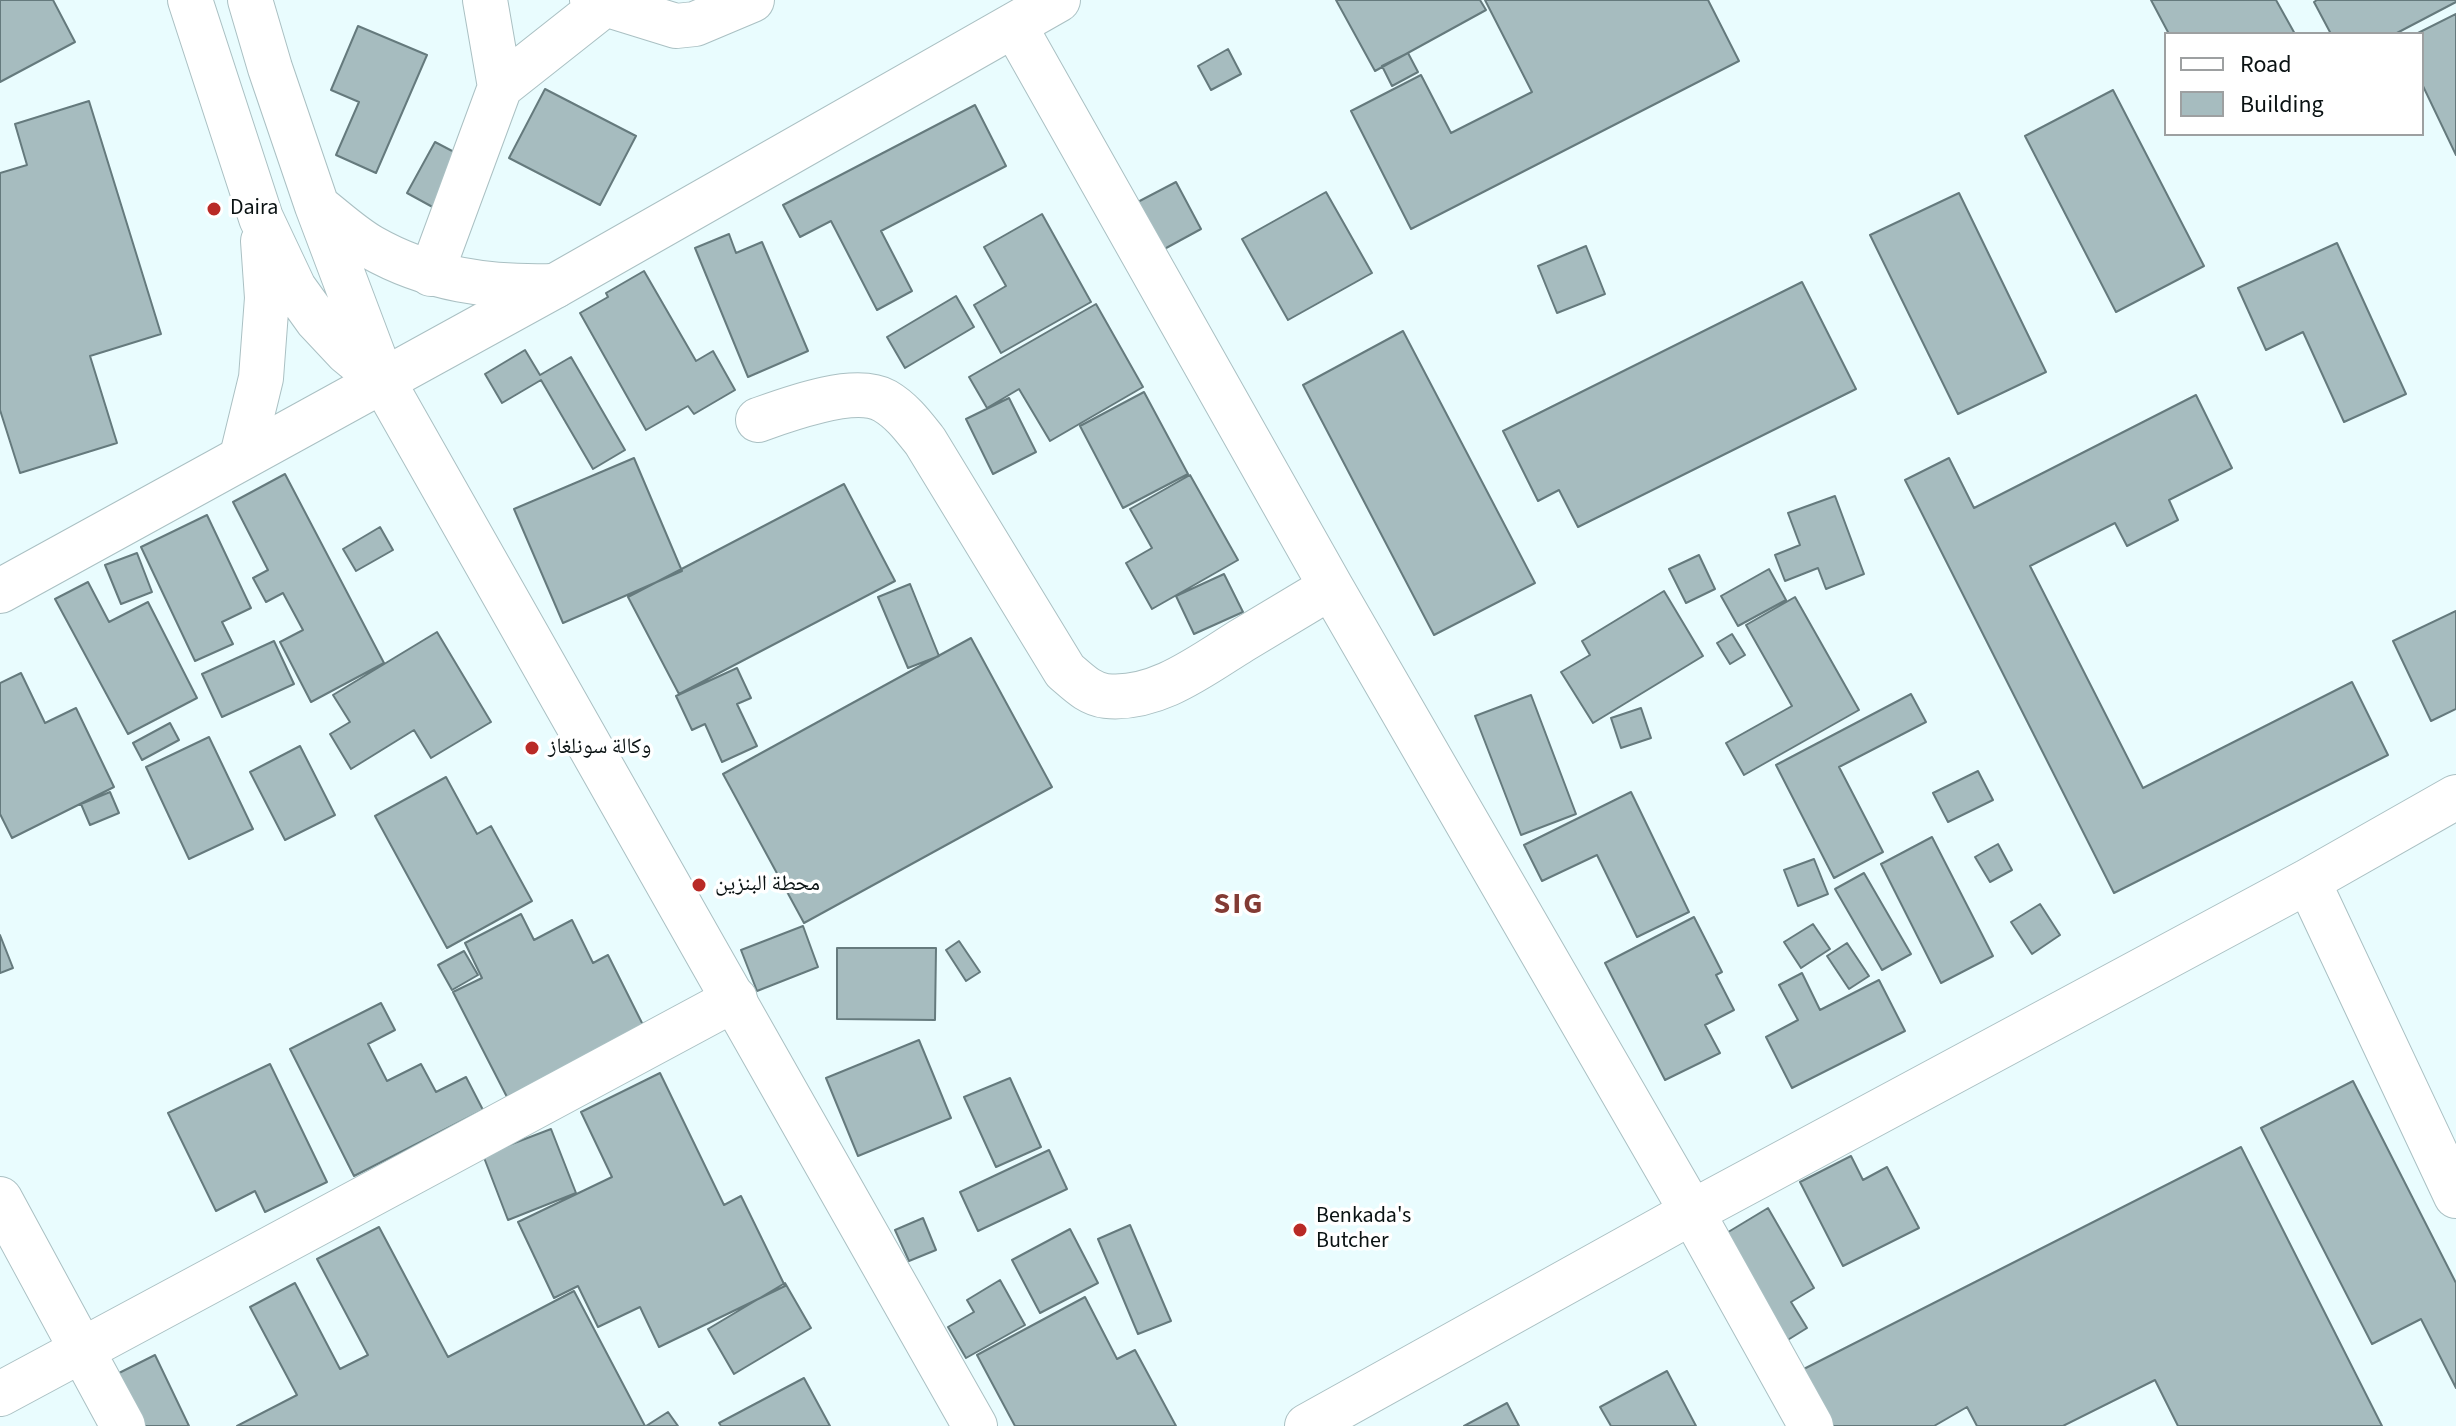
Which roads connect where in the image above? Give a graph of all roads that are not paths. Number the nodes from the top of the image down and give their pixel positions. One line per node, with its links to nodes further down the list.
1 (190, 0): 10 (street)
2 (250, 0): 9 (street)
3 (485, 0): 8 (street)
4 (752, 0): 6 (street)
5 (1058, 0): 7 (street)
6 (598, 2): 8 (street)
7 (1014, 25): 12 (street); 16 (street)
8 (500, 87): 11 (street)
9 (317, 206): 11 (street); 13 (street)
10 (261, 218): 13 (street); 15 (street)
11 (431, 274): 12 (street)
12 (555, 286): 13 (street)
13 (383, 381): 15 (street); 20 (street)
14 (758, 420): 16 (street)
15 (242, 456): 17 (street)
16 (1331, 587): 23 (street)
17 (0, 591)
18 (2456, 797): 19 (street)
19 (2308, 881): 21 (street); 23 (street)
20 (735, 999): 24 (street); 27 (street)
21 (2454, 1189)
22 (0, 1199): 24 (street)
23 (1692, 1212): 28 (street); 29 (street)
24 (82, 1350): 25 (street); 26 (street)
25 (0, 1394)
26 (123, 1426)
27 (975, 1426)
28 (1307, 1426)
29 (1811, 1426)

